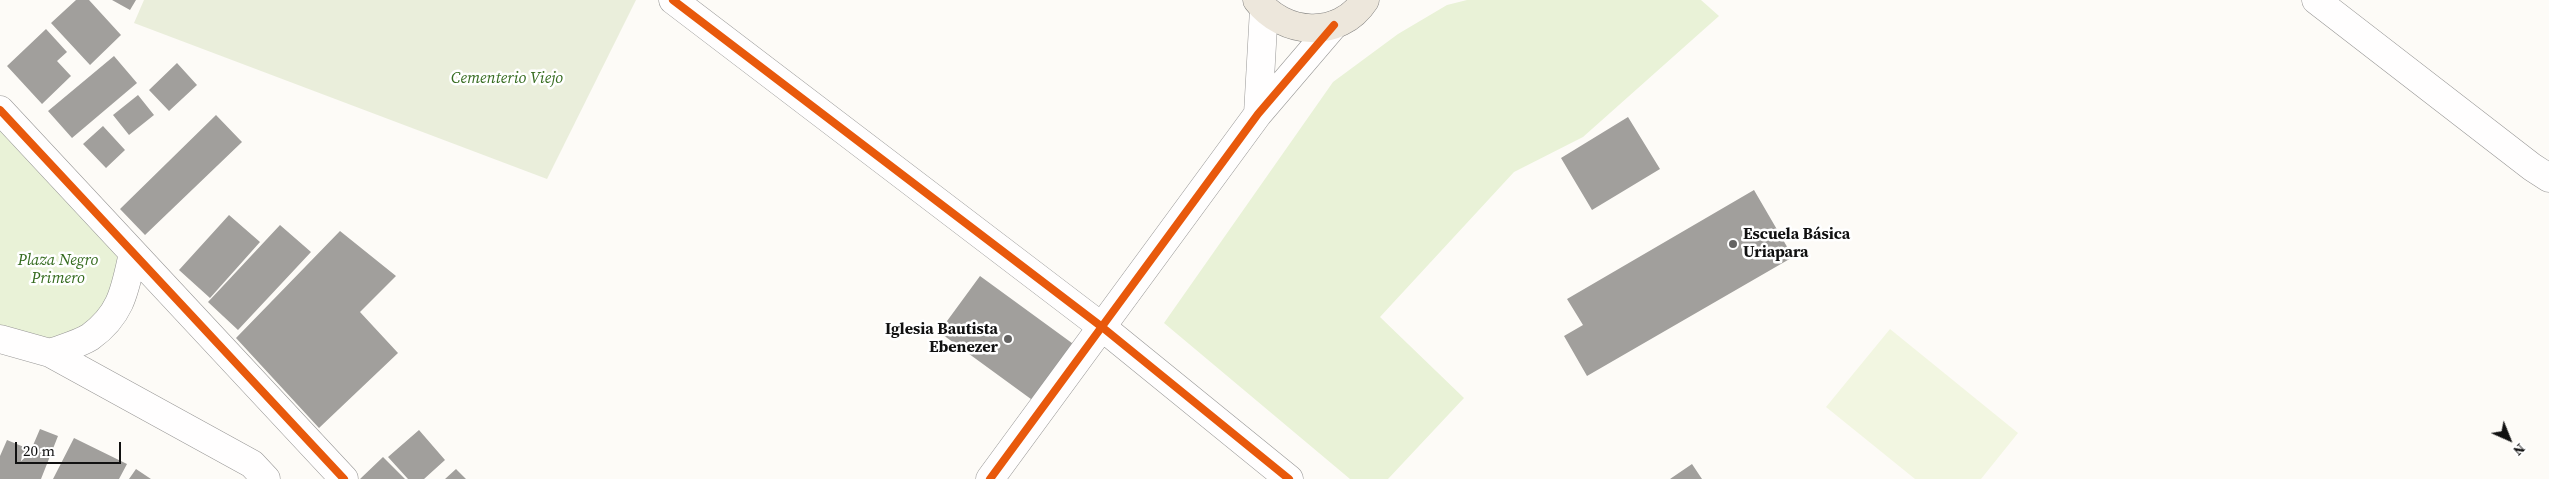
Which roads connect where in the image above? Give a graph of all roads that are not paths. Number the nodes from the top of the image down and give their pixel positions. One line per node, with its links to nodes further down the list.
1 (673, 0): 10 (street)
2 (2316, 0): 8 (street)
3 (1365, 2): 5 (main road)
4 (1260, 5): 5 (main road); 7 (street)
5 (1334, 25): 7 (street)
6 (0, 110): 9 (street)
7 (1258, 114): 10 (street)
8 (2549, 178)
9 (133, 252): 12 (street); 14 (street)
10 (1102, 327): 15 (street); 16 (street)
11 (0, 339): 12 (street)
12 (50, 353): 13 (street)
13 (266, 479)
14 (344, 479)
15 (990, 479)
16 (1289, 479)

